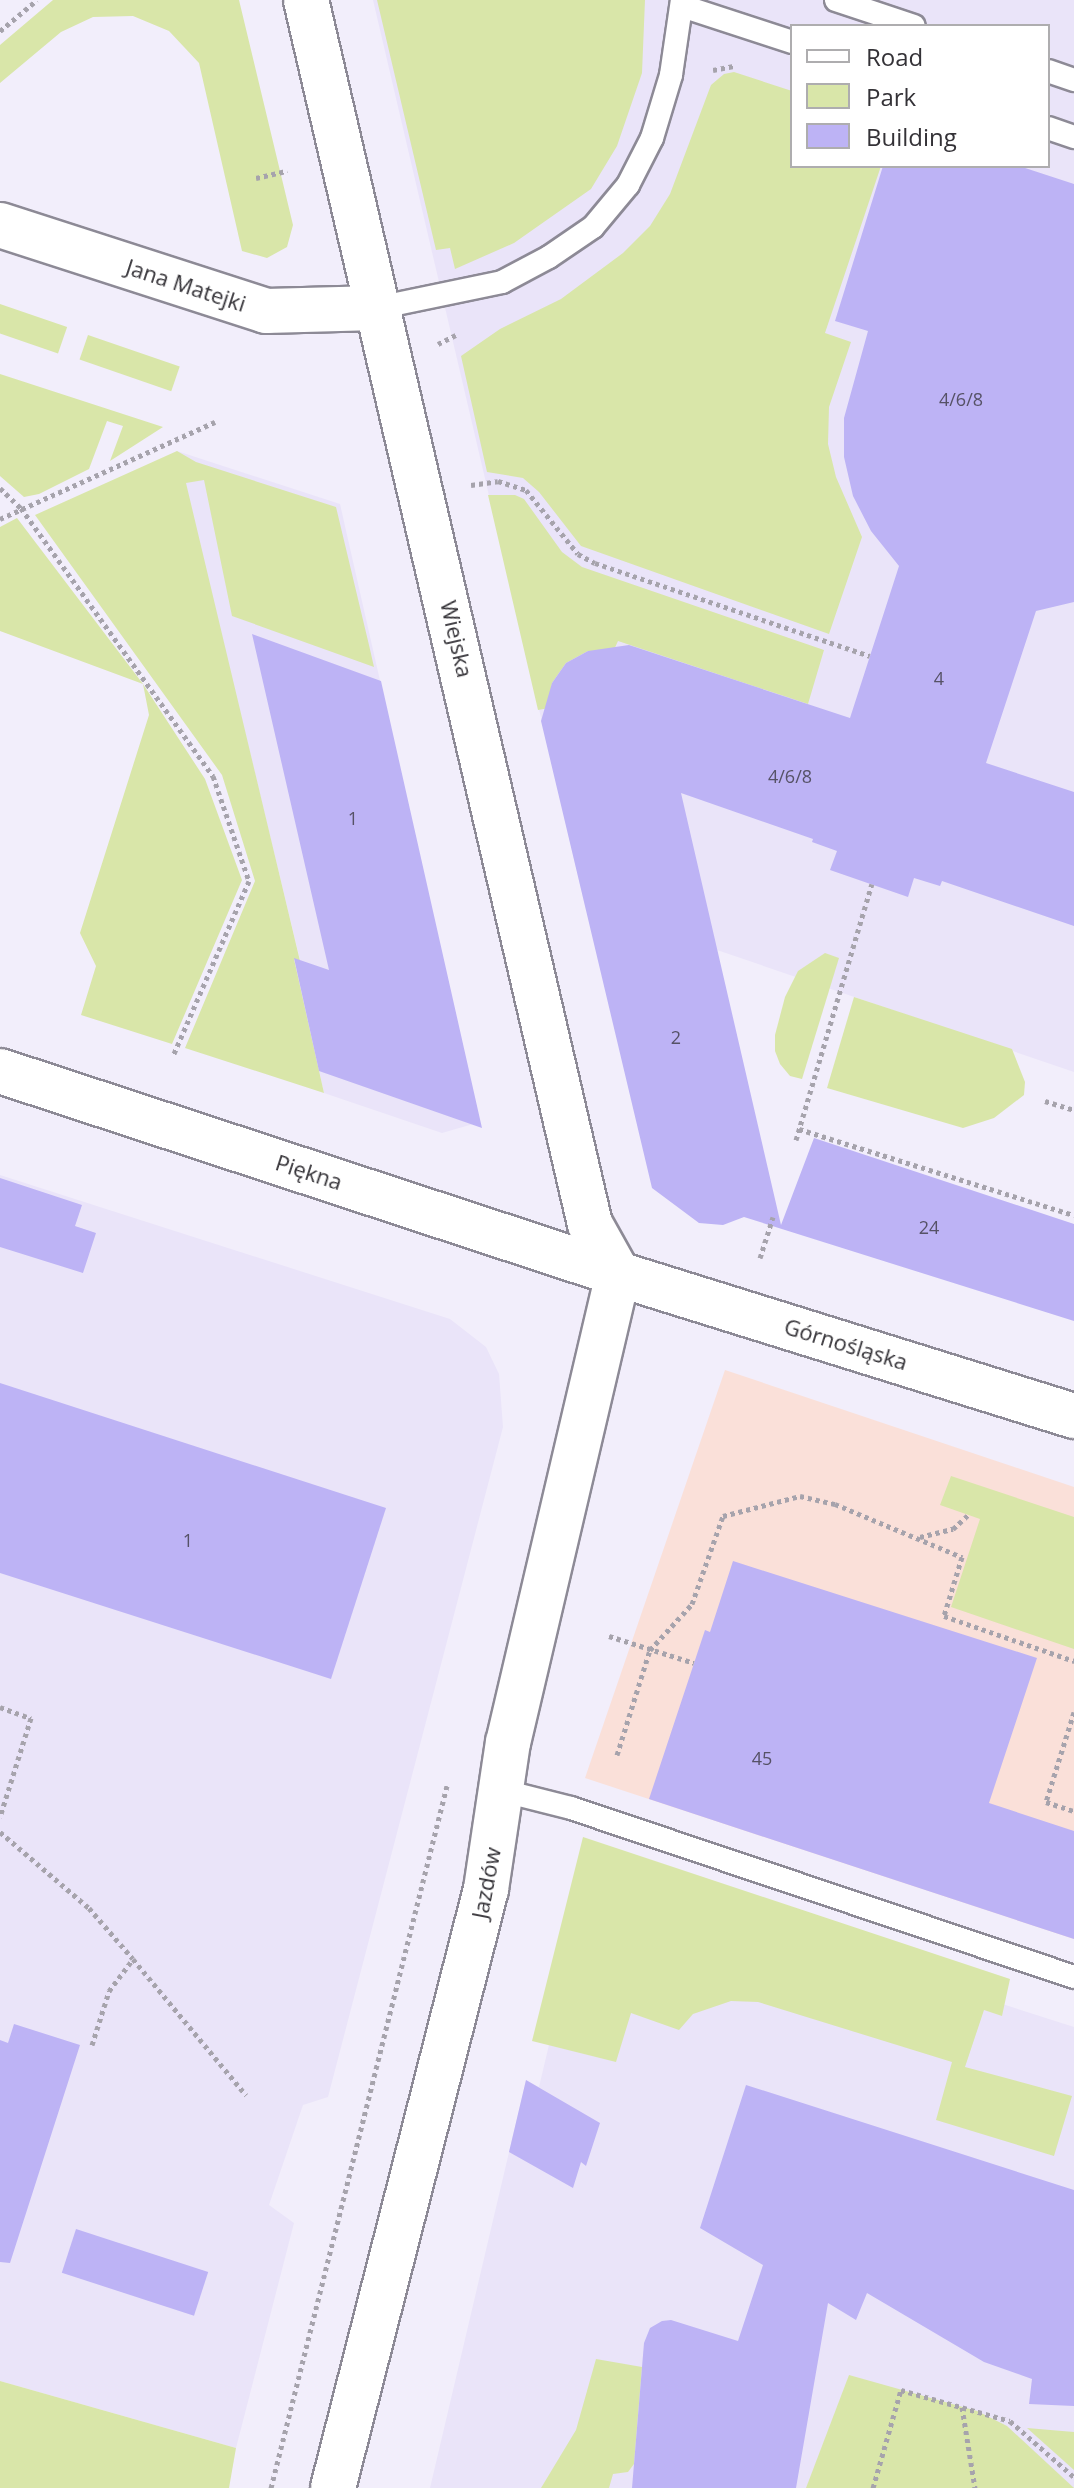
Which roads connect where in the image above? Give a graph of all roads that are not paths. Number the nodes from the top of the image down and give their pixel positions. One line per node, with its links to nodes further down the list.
1 (306, 0): 11 (street, Wiejska)
2 (836, 0): 4 (lane)
3 (682, 3): 5 (lane); 11 (lane)
4 (908, 24)
5 (790, 41)
6 (1050, 72): 7 (lane)
7 (1074, 80)
8 (1050, 129): 9 (lane)
9 (1074, 137)
10 (0, 225): 11 (street, Jana Matejki)
11 (377, 308): 13 (street, Wiejska)
12 (0, 1071): 13 (street, Piękna)
13 (618, 1274): 14 (street, Górnośląska); 15 (street, Jazdów)
14 (1074, 1416)
15 (500, 1790): 16 (lane); 17 (street, Jazdów)
16 (1074, 1977)
17 (333, 2488)

